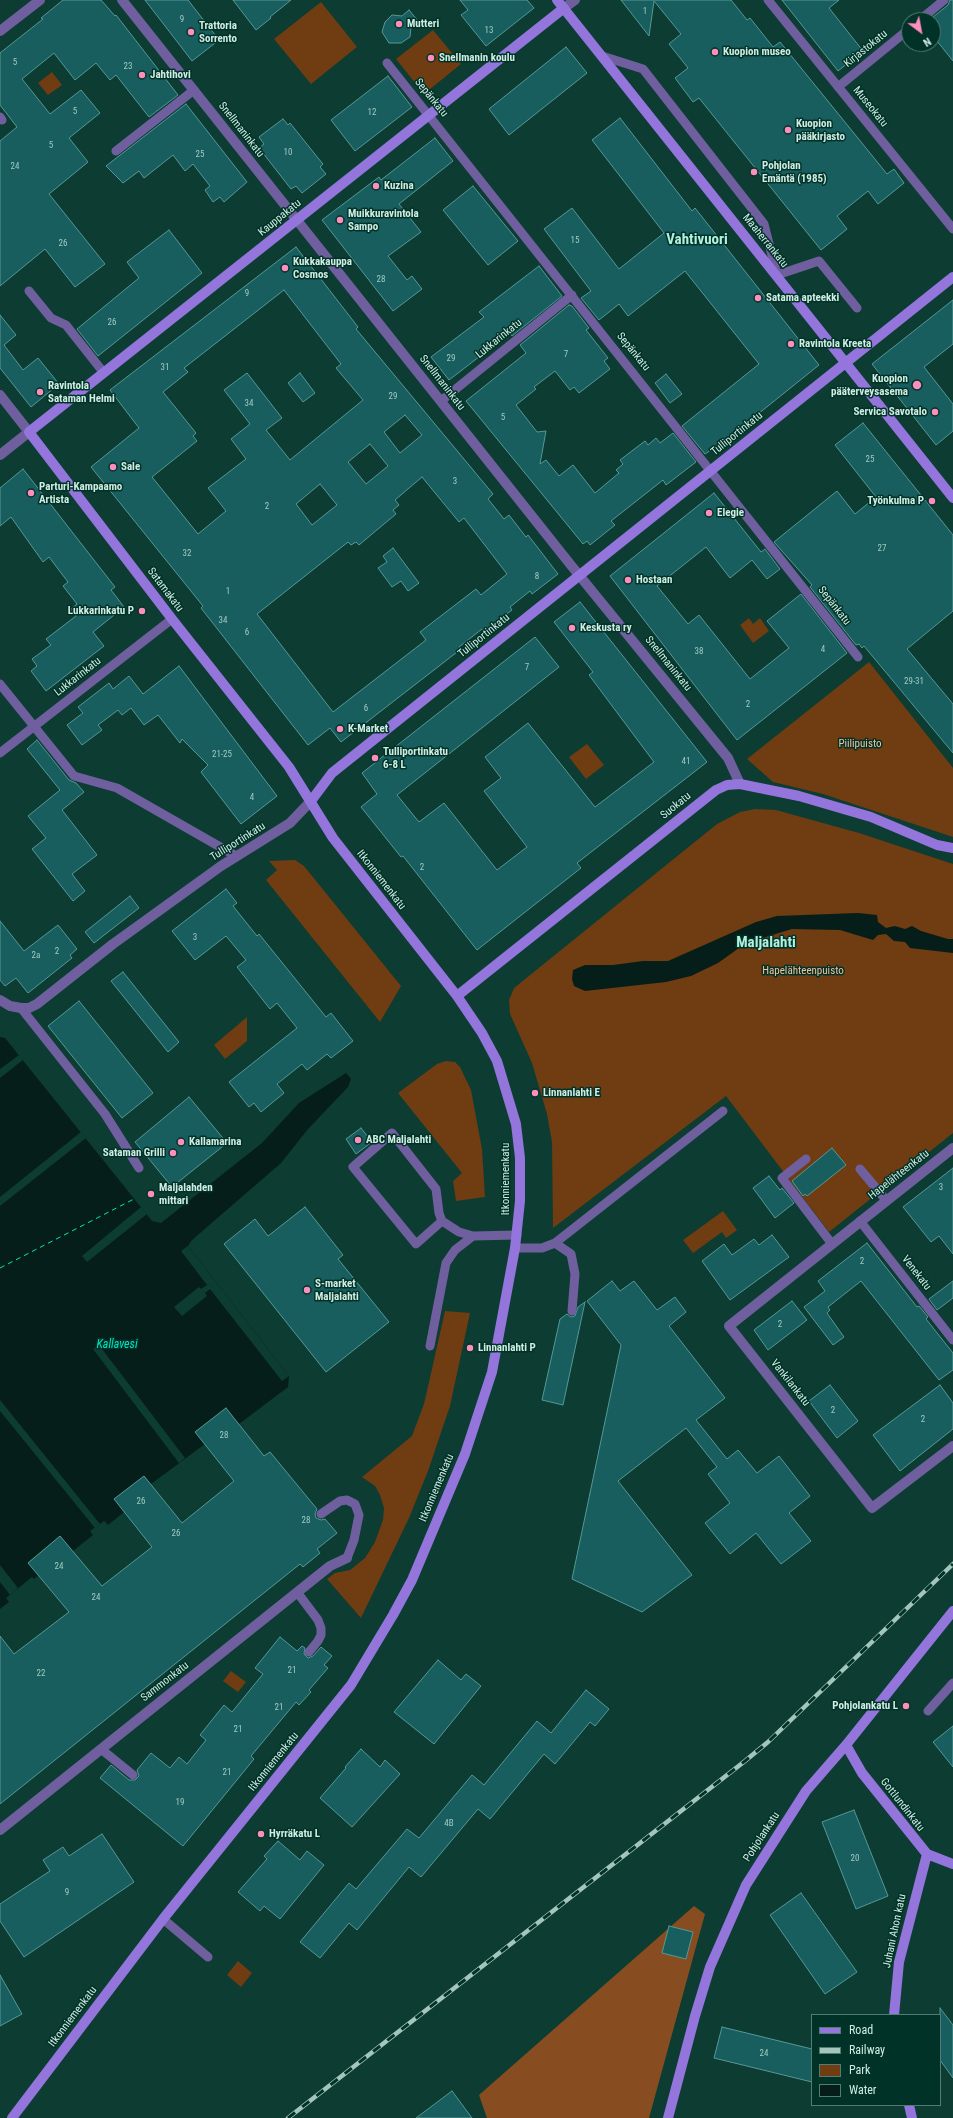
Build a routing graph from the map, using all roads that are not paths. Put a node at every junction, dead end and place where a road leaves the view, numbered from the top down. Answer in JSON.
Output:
{"nodes":[{"id":1,"x":40,"y":0,"type":"edge"},
{"id":2,"x":122,"y":0,"type":"edge"},
{"id":3,"x":557,"y":0,"type":"edge"},
{"id":4,"x":574,"y":0,"type":"edge"},
{"id":5,"x":768,"y":0,"type":"edge"},
{"id":6,"x":944,"y":0,"type":"edge"},
{"id":7,"x":564,"y":8,"type":"junction"},
{"id":8,"x":930,"y":12,"type":"edge"},
{"id":9,"x":0,"y":31,"type":"edge"},
{"id":10,"x":901,"y":36,"type":"edge"},
{"id":11,"x":602,"y":56,"type":"junction"},
{"id":12,"x":387,"y":63,"type":"dead end"},
{"id":13,"x":838,"y":87,"type":"junction"},
{"id":14,"x":194,"y":90,"type":"junction"},
{"id":15,"x":429,"y":115,"type":"junction"},
{"id":16,"x":116,"y":151,"type":"dead end"},
{"id":17,"x":297,"y":220,"type":"junction"},
{"id":18,"x":953,"y":229,"type":"edge"},
{"id":19,"x":777,"y":275,"type":"junction"},
{"id":20,"x":953,"y":277,"type":"edge"},
{"id":21,"x":29,"y":291,"type":"dead end"},
{"id":22,"x":572,"y":295,"type":"junction"},
{"id":23,"x":857,"y":308,"type":"dead end"},
{"id":24,"x":846,"y":362,"type":"junction"},
{"id":25,"x":104,"y":372,"type":"junction"},
{"id":26,"x":0,"y":395,"type":"edge"},
{"id":27,"x":441,"y":401,"type":"junction"},
{"id":28,"x":29,"y":432,"type":"junction"},
{"id":29,"x":0,"y":456,"type":"edge"},
{"id":30,"x":712,"y":470,"type":"junction"},
{"id":31,"x":953,"y":498,"type":"edge"},
{"id":32,"x":580,"y":575,"type":"junction"},
{"id":33,"x":172,"y":619,"type":"junction"},
{"id":34,"x":858,"y":657,"type":"dead end"},
{"id":35,"x":0,"y":684,"type":"edge"},
{"id":36,"x":34,"y":727,"type":"junction"},
{"id":37,"x":0,"y":753,"type":"edge"},
{"id":38,"x":740,"y":784,"type":"junction"},
{"id":39,"x":311,"y":801,"type":"junction"},
{"id":40,"x":953,"y":848,"type":"edge"},
{"id":41,"x":236,"y":856,"type":"junction"},
{"id":42,"x":457,"y":996,"type":"junction"},
{"id":43,"x":0,"y":1000,"type":"edge"},
{"id":44,"x":25,"y":1008,"type":"junction"},
{"id":45,"x":723,"y":1111,"type":"dead end"},
{"id":46,"x":953,"y":1148,"type":"edge"},
{"id":47,"x":806,"y":1159,"type":"dead end"},
{"id":48,"x":139,"y":1168,"type":"dead end"},
{"id":49,"x":860,"y":1169,"type":"dead end"},
{"id":50,"x":886,"y":1200,"type":"junction"},
{"id":51,"x":442,"y":1221,"type":"junction"},
{"id":52,"x":860,"y":1221,"type":"junction"},
{"id":53,"x":517,"y":1235,"type":"junction"},
{"id":54,"x":473,"y":1236,"type":"junction"},
{"id":55,"x":554,"y":1243,"type":"junction"},
{"id":56,"x":832,"y":1244,"type":"junction"},
{"id":57,"x":515,"y":1248,"type":"junction"},
{"id":58,"x":572,"y":1311,"type":"dead end"},
{"id":59,"x":953,"y":1340,"type":"edge"},
{"id":60,"x":430,"y":1346,"type":"dead end"},
{"id":61,"x":953,"y":1446,"type":"edge"},
{"id":62,"x":322,"y":1514,"type":"dead end"},
{"id":63,"x":348,"y":1558,"type":"joint"},
{"id":64,"x":297,"y":1592,"type":"junction"},
{"id":65,"x":953,"y":1612,"type":"edge"},
{"id":66,"x":309,"y":1652,"type":"dead end"},
{"id":67,"x":953,"y":1683,"type":"edge"},
{"id":68,"x":928,"y":1711,"type":"dead end"},
{"id":69,"x":846,"y":1745,"type":"junction"},
{"id":70,"x":101,"y":1749,"type":"junction"},
{"id":71,"x":133,"y":1775,"type":"dead end"},
{"id":72,"x":0,"y":1830,"type":"edge"},
{"id":73,"x":927,"y":1854,"type":"junction"},
{"id":74,"x":953,"y":1864,"type":"edge"},
{"id":75,"x":163,"y":1919,"type":"junction"},
{"id":76,"x":208,"y":1957,"type":"dead end"},
{"id":77,"x":894,"y":2014,"type":"edge"},
{"id":78,"x":909,"y":2106,"type":"edge"},
{"id":79,"x":12,"y":2118,"type":"edge"},
{"id":80,"x":668,"y":2118,"type":"edge"},
{"id":81,"x":912,"y":2118,"type":"edge"}],
"edges":[{"from":1,"to":9,"type":"street"},
{"from":2,"to":14,"type":"street","name":"Snellmaninkatu"},
{"from":3,"to":7,"type":"main road","name":"Maaherrankatu"},
{"from":4,"to":7,"type":"street","name":"Kauppakatu"},
{"from":5,"to":13,"type":"lane","name":"Museokatu"},
{"from":6,"to":8,"type":"lane"},
{"from":7,"to":11,"type":"main road","name":"Maaherrankatu"},
{"from":7,"to":15,"type":"main road","name":"Kauppakatu"},
{"from":10,"to":13,"type":"lane","name":"Kirjastokatu"},
{"from":11,"to":19,"type":"main road","name":"Maaherrankatu"},
{"from":11,"to":19,"type":"lane"},
{"from":12,"to":15,"type":"lane","name":"Sepänkatu"},
{"from":13,"to":18,"type":"lane","name":"Museokatu"},
{"from":14,"to":16,"type":"lane"},
{"from":14,"to":17,"type":"street","name":"Snellmaninkatu"},
{"from":15,"to":17,"type":"main road","name":"Kauppakatu"},
{"from":15,"to":22,"type":"lane","name":"Sepänkatu"},
{"from":17,"to":25,"type":"main road","name":"Kauppakatu"},
{"from":17,"to":27,"type":"street","name":"Snellmaninkatu"},
{"from":19,"to":23,"type":"lane"},
{"from":19,"to":24,"type":"main road","name":"Maaherrankatu"},
{"from":20,"to":24,"type":"main road","name":"Tulliportinkatu"},
{"from":21,"to":25,"type":"lane"},
{"from":22,"to":27,"type":"lane","name":"Lukkarinkatu"},
{"from":22,"to":30,"type":"lane","name":"Sepänkatu"},
{"from":24,"to":30,"type":"main road","name":"Tulliportinkatu"},
{"from":24,"to":31,"type":"main road","name":"Maaherrankatu"},
{"from":25,"to":28,"type":"main road","name":"Kauppakatu"},
{"from":26,"to":28,"type":"street","name":"Satamakatu"},
{"from":27,"to":32,"type":"street","name":"Snellmaninkatu"},
{"from":28,"to":29,"type":"street","name":"Kauppakatu"},
{"from":28,"to":33,"type":"main road","name":"Satamakatu"},
{"from":30,"to":32,"type":"main road","name":"Tulliportinkatu"},
{"from":30,"to":34,"type":"lane","name":"Sepänkatu"},
{"from":32,"to":38,"type":"street","name":"Snellmaninkatu"},
{"from":32,"to":39,"type":"main road","name":"Tulliportinkatu"},
{"from":33,"to":36,"type":"lane","name":"Lukkarinkatu"},
{"from":33,"to":39,"type":"main road","name":"Satamakatu"},
{"from":35,"to":36,"type":"lane"},
{"from":36,"to":37,"type":"lane","name":"Lukkarinkatu"},
{"from":36,"to":41,"type":"lane"},
{"from":38,"to":40,"type":"main road","name":"Suokatu"},
{"from":38,"to":42,"type":"main road","name":"Suokatu"},
{"from":39,"to":41,"type":"street","name":"Tulliportinkatu"},
{"from":39,"to":42,"type":"main road","name":"Itkonniemenkatu"},
{"from":41,"to":44,"type":"street","name":"Tulliportinkatu"},
{"from":42,"to":53,"type":"main road","name":"Itkonniemenkatu"},
{"from":43,"to":44,"type":"street"},
{"from":44,"to":48,"type":"lane"},
{"from":45,"to":55,"type":"lane"},
{"from":46,"to":50,"type":"street","name":"Hapelähteenkatu"},
{"from":47,"to":56,"type":"lane"},
{"from":49,"to":50,"type":"lane"},
{"from":50,"to":52,"type":"street","name":"Hapelähteenkatu"},
{"from":51,"to":51,"type":"lane"},
{"from":51,"to":54,"type":"lane"},
{"from":52,"to":56,"type":"street","name":"Vankilankatu"},
{"from":52,"to":59,"type":"lane","name":"Venekatu"},
{"from":53,"to":54,"type":"lane"},
{"from":53,"to":57,"type":"main road","name":"Itkonniemenkatu"},
{"from":54,"to":60,"type":"lane"},
{"from":55,"to":57,"type":"lane"},
{"from":55,"to":58,"type":"lane"},
{"from":56,"to":61,"type":"street","name":"Vankilankatu"},
{"from":57,"to":75,"type":"main road","name":"Itkonniemenkatu"},
{"from":62,"to":63,"type":"lane"},
{"from":63,"to":64,"type":"street","name":"Sammonkatu"},
{"from":64,"to":66,"type":"lane"},
{"from":64,"to":70,"type":"street","name":"Sammonkatu"},
{"from":65,"to":69,"type":"main road","name":"Pohjolankatu"},
{"from":67,"to":68,"type":"lane"},
{"from":69,"to":73,"type":"main road","name":"Gottlundinkatu"},
{"from":69,"to":80,"type":"main road","name":"Pohjolankatu"},
{"from":70,"to":71,"type":"lane"},
{"from":70,"to":72,"type":"street","name":"Sammonkatu"},
{"from":73,"to":74,"type":"main road"},
{"from":73,"to":77,"type":"main road","name":"Juhani Ahon katu"},
{"from":75,"to":76,"type":"lane"},
{"from":75,"to":79,"type":"main road","name":"Itkonniemenkatu"},
{"from":78,"to":81,"type":"main road"}]}
